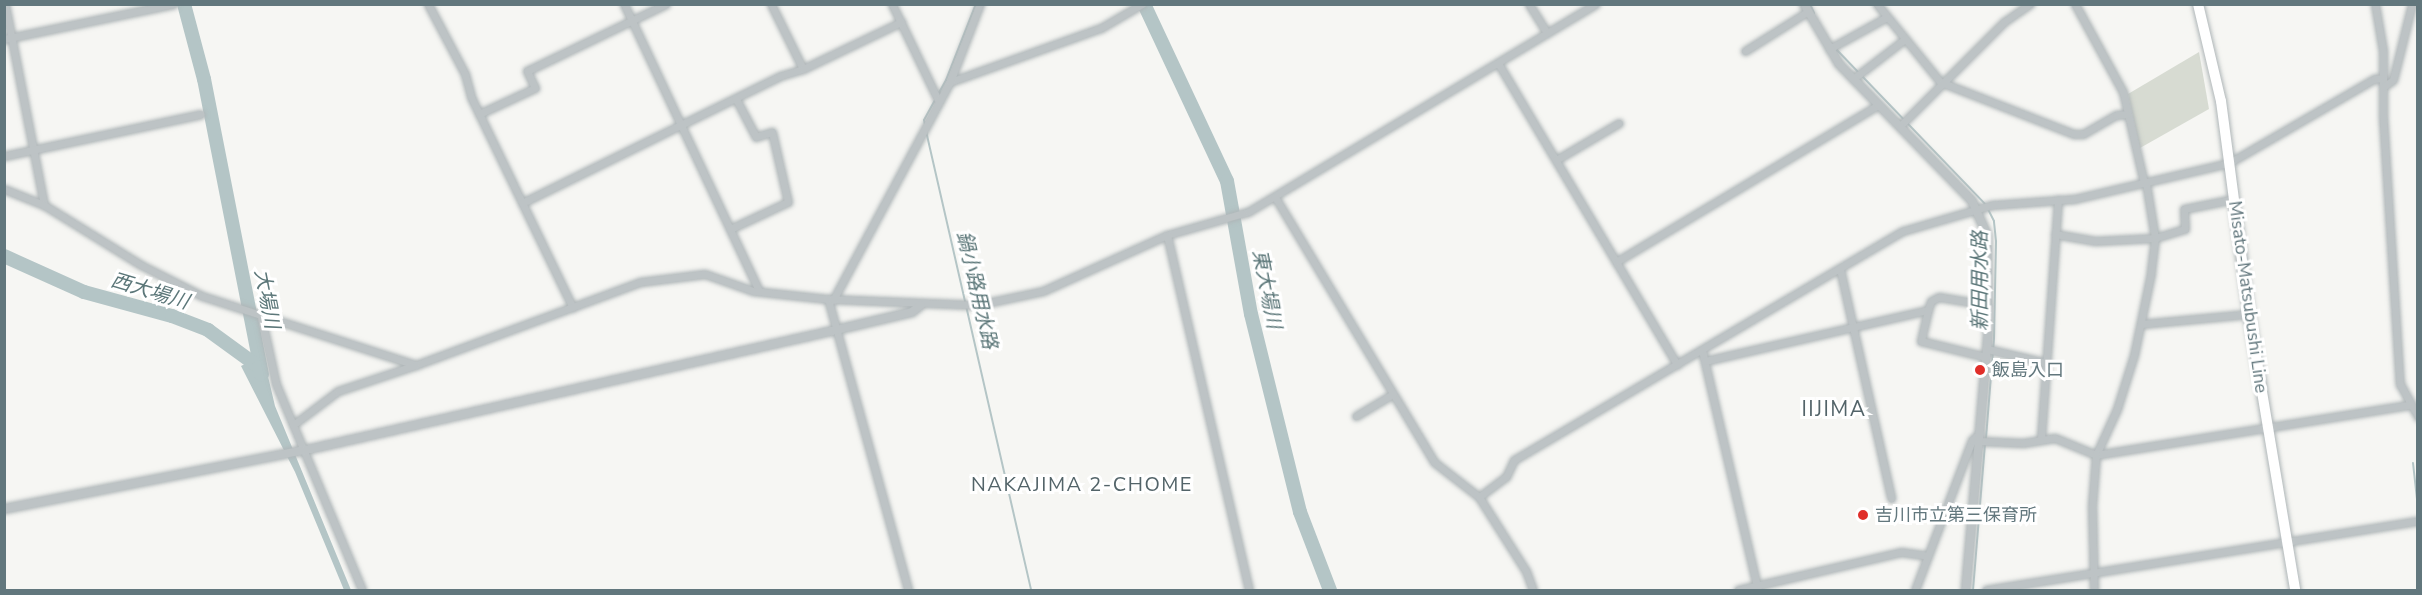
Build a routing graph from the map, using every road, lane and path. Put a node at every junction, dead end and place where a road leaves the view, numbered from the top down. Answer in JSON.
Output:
{"nodes":[{"id":1,"x":5,"y":4,"type":"edge"},
{"id":2,"x":173,"y":4,"type":"edge"},
{"id":3,"x":428,"y":4,"type":"edge"},
{"id":4,"x":624,"y":4,"type":"edge"},
{"id":5,"x":666,"y":4,"type":"edge"},
{"id":6,"x":771,"y":4,"type":"edge"},
{"id":7,"x":892,"y":4,"type":"edge"},
{"id":8,"x":980,"y":4,"type":"edge"},
{"id":9,"x":1530,"y":4,"type":"edge"},
{"id":10,"x":1575,"y":4,"type":"edge"},
{"id":11,"x":1595,"y":4,"type":"edge"},
{"id":12,"x":1877,"y":4,"type":"edge"},
{"id":13,"x":2030,"y":4,"type":"edge"},
{"id":14,"x":2075,"y":4,"type":"edge"},
{"id":15,"x":2198,"y":4,"type":"edge"},
{"id":16,"x":2375,"y":4,"type":"edge"},
{"id":17,"x":2412,"y":4,"type":"edge"},
{"id":18,"x":1141,"y":5,"type":"edge"},
{"id":19,"x":1806,"y":8,"type":"edge"},
{"id":20,"x":1580,"y":13,"type":"junction"},
{"id":21,"x":1887,"y":17,"type":"junction"},
{"id":22,"x":632,"y":20,"type":"junction"},
{"id":23,"x":901,"y":22,"type":"junction"},
{"id":24,"x":1547,"y":33,"type":"junction"},
{"id":25,"x":8,"y":39,"type":"edge"},
{"id":26,"x":1905,"y":39,"type":"junction"},
{"id":27,"x":1833,"y":47,"type":"junction"},
{"id":28,"x":1745,"y":51,"type":"dead end"},
{"id":29,"x":1498,"y":63,"type":"junction"},
{"id":30,"x":803,"y":69,"type":"junction"},
{"id":31,"x":1857,"y":76,"type":"junction"},
{"id":32,"x":2383,"y":78,"type":"junction"},
{"id":33,"x":950,"y":82,"type":"junction"},
{"id":34,"x":1942,"y":84,"type":"junction"},
{"id":35,"x":2383,"y":87,"type":"junction"},
{"id":36,"x":736,"y":99,"type":"junction"},
{"id":37,"x":1878,"y":100,"type":"junction"},
{"id":38,"x":939,"y":102,"type":"junction"},
{"id":39,"x":201,"y":114,"type":"dead end"},
{"id":40,"x":479,"y":114,"type":"junction"},
{"id":41,"x":2127,"y":114,"type":"junction"},
{"id":42,"x":1619,"y":123,"type":"dead end"},
{"id":43,"x":1903,"y":123,"type":"junction"},
{"id":44,"x":681,"y":127,"type":"junction"},
{"id":45,"x":33,"y":150,"type":"junction"},
{"id":46,"x":4,"y":156,"type":"edge"},
{"id":47,"x":1556,"y":160,"type":"junction"},
{"id":48,"x":2229,"y":163,"type":"junction"},
{"id":49,"x":2145,"y":183,"type":"junction"},
{"id":50,"x":4,"y":189,"type":"edge"},
{"id":51,"x":1275,"y":197,"type":"junction"},
{"id":52,"x":2234,"y":199,"type":"junction"},
{"id":53,"x":2058,"y":200,"type":"junction"},
{"id":54,"x":522,"y":203,"type":"junction"},
{"id":55,"x":44,"y":205,"type":"junction"},
{"id":56,"x":1979,"y":208,"type":"junction"},
{"id":57,"x":730,"y":229,"type":"junction"},
{"id":58,"x":2055,"y":234,"type":"junction"},
{"id":59,"x":1167,"y":235,"type":"junction"},
{"id":60,"x":2155,"y":238,"type":"junction"},
{"id":61,"x":1616,"y":262,"type":"junction"},
{"id":62,"x":1840,"y":269,"type":"junction"},
{"id":63,"x":759,"y":291,"type":"junction"},
{"id":64,"x":830,"y":300,"type":"junction"},
{"id":65,"x":921,"y":305,"type":"junction"},
{"id":66,"x":1988,"y":305,"type":"junction"},
{"id":67,"x":573,"y":308,"type":"junction"},
{"id":68,"x":1928,"y":310,"type":"junction"},
{"id":69,"x":2249,"y":314,"type":"junction"},
{"id":70,"x":261,"y":316,"type":"junction"},
{"id":71,"x":2140,"y":324,"type":"junction"},
{"id":72,"x":1855,"y":327,"type":"junction"},
{"id":73,"x":836,"y":330,"type":"junction"},
{"id":74,"x":1702,"y":350,"type":"junction"},
{"id":75,"x":1990,"y":351,"type":"junction"},
{"id":76,"x":1706,"y":362,"type":"junction"},
{"id":77,"x":2047,"y":363,"type":"junction"},
{"id":78,"x":416,"y":365,"type":"junction"},
{"id":79,"x":1677,"y":365,"type":"junction"},
{"id":80,"x":1394,"y":394,"type":"junction"},
{"id":81,"x":2408,"y":405,"type":"junction"},
{"id":82,"x":1356,"y":416,"type":"dead end"},
{"id":83,"x":2418,"y":417,"type":"edge"},
{"id":84,"x":293,"y":425,"type":"junction"},
{"id":85,"x":2268,"y":428,"type":"junction"},
{"id":86,"x":2041,"y":438,"type":"junction"},
{"id":87,"x":1983,"y":439,"type":"junction"},
{"id":88,"x":304,"y":450,"type":"junction"},
{"id":89,"x":2096,"y":455,"type":"junction"},
{"id":90,"x":1479,"y":496,"type":"junction"},
{"id":91,"x":1891,"y":498,"type":"dead end"},
{"id":92,"x":4,"y":509,"type":"edge"},
{"id":93,"x":2418,"y":521,"type":"edge"},
{"id":94,"x":2287,"y":542,"type":"junction"},
{"id":95,"x":1928,"y":556,"type":"junction"},
{"id":96,"x":2091,"y":573,"type":"junction"},
{"id":97,"x":2045,"y":582,"type":"junction"},
{"id":98,"x":1758,"y":588,"type":"edge"},
{"id":99,"x":362,"y":591,"type":"edge"},
{"id":100,"x":908,"y":591,"type":"edge"},
{"id":101,"x":1249,"y":591,"type":"edge"},
{"id":102,"x":1533,"y":591,"type":"edge"},
{"id":103,"x":1738,"y":591,"type":"edge"},
{"id":104,"x":1915,"y":591,"type":"edge"},
{"id":105,"x":1966,"y":591,"type":"edge"},
{"id":106,"x":1986,"y":591,"type":"edge"},
{"id":107,"x":2044,"y":591,"type":"edge"},
{"id":108,"x":2094,"y":591,"type":"edge"},
{"id":109,"x":2295,"y":591,"type":"edge"}],
"edges":[{"from":1,"to":25,"type":"street"},
{"from":2,"to":25,"type":"street"},
{"from":3,"to":40,"type":"street"},
{"from":4,"to":22,"type":"street"},
{"from":5,"to":22,"type":"street"},
{"from":6,"to":30,"type":"street"},
{"from":7,"to":23,"type":"street"},
{"from":8,"to":33,"type":"street"},
{"from":9,"to":24,"type":"street"},
{"from":10,"to":20,"type":"street"},
{"from":11,"to":20,"type":"street"},
{"from":12,"to":21,"type":"street"},
{"from":13,"to":34,"type":"street"},
{"from":14,"to":41,"type":"street"},
{"from":15,"to":48,"type":"main road","name":"Misato-Matsubushi Line"},
{"from":16,"to":32,"type":"street"},
{"from":17,"to":35,"type":"street"},
{"from":18,"to":33,"type":"street"},
{"from":19,"to":27,"type":"street"},
{"from":19,"to":28,"type":"street"},
{"from":20,"to":24,"type":"street"},
{"from":21,"to":26,"type":"street"},
{"from":21,"to":27,"type":"street"},
{"from":22,"to":40,"type":"street"},
{"from":22,"to":44,"type":"street"},
{"from":23,"to":30,"type":"street"},
{"from":23,"to":38,"type":"street"},
{"from":24,"to":29,"type":"street"},
{"from":25,"to":45,"type":"street"},
{"from":26,"to":31,"type":"street"},
{"from":26,"to":34,"type":"street"},
{"from":27,"to":31,"type":"street"},
{"from":29,"to":47,"type":"street"},
{"from":29,"to":51,"type":"street"},
{"from":30,"to":36,"type":"street"},
{"from":31,"to":37,"type":"street"},
{"from":32,"to":35,"type":"street"},
{"from":32,"to":48,"type":"street"},
{"from":33,"to":38,"type":"street"},
{"from":34,"to":41,"type":"street"},
{"from":34,"to":43,"type":"street"},
{"from":35,"to":81,"type":"street"},
{"from":36,"to":44,"type":"street"},
{"from":36,"to":57,"type":"street"},
{"from":37,"to":43,"type":"street"},
{"from":37,"to":61,"type":"street"},
{"from":38,"to":64,"type":"street"},
{"from":39,"to":45,"type":"street"},
{"from":40,"to":54,"type":"street"},
{"from":41,"to":49,"type":"street"},
{"from":42,"to":47,"type":"street"},
{"from":43,"to":56,"type":"street"},
{"from":44,"to":54,"type":"street"},
{"from":44,"to":57,"type":"street"},
{"from":45,"to":46,"type":"street"},
{"from":45,"to":55,"type":"street"},
{"from":47,"to":61,"type":"street"},
{"from":48,"to":49,"type":"street"},
{"from":48,"to":52,"type":"main road","name":"Misato-Matsubushi Line"},
{"from":49,"to":53,"type":"street"},
{"from":49,"to":60,"type":"street"},
{"from":50,"to":55,"type":"street"},
{"from":51,"to":59,"type":"street"},
{"from":51,"to":80,"type":"street"},
{"from":52,"to":60,"type":"street"},
{"from":52,"to":69,"type":"main road","name":"Misato-Matsubushi Line"},
{"from":53,"to":56,"type":"street"},
{"from":53,"to":58,"type":"street"},
{"from":54,"to":67,"type":"street"},
{"from":55,"to":70,"type":"street"},
{"from":56,"to":62,"type":"street"},
{"from":56,"to":66,"type":"street"},
{"from":57,"to":63,"type":"street"},
{"from":58,"to":60,"type":"street"},
{"from":58,"to":77,"type":"street"},
{"from":59,"to":65,"type":"street"},
{"from":59,"to":101,"type":"street"},
{"from":60,"to":71,"type":"street"},
{"from":61,"to":79,"type":"street"},
{"from":62,"to":72,"type":"street"},
{"from":62,"to":74,"type":"street"},
{"from":63,"to":64,"type":"street"},
{"from":63,"to":67,"type":"street"},
{"from":64,"to":65,"type":"street"},
{"from":64,"to":73,"type":"street"},
{"from":65,"to":73,"type":"street"},
{"from":66,"to":68,"type":"street"},
{"from":66,"to":75,"type":"street"},
{"from":67,"to":78,"type":"street"},
{"from":68,"to":72,"type":"street"},
{"from":68,"to":75,"type":"street"},
{"from":69,"to":71,"type":"street"},
{"from":69,"to":85,"type":"main road","name":"Misato-Matsubushi Line"},
{"from":70,"to":78,"type":"street"},
{"from":70,"to":84,"type":"street"},
{"from":71,"to":89,"type":"street"},
{"from":72,"to":76,"type":"street"},
{"from":72,"to":91,"type":"street"},
{"from":73,"to":88,"type":"street"},
{"from":73,"to":100,"type":"street"},
{"from":74,"to":76,"type":"street"},
{"from":74,"to":79,"type":"street"},
{"from":75,"to":77,"type":"street"},
{"from":75,"to":87,"type":"street"},
{"from":76,"to":98,"type":"street"},
{"from":77,"to":86,"type":"street"},
{"from":78,"to":84,"type":"street"},
{"from":79,"to":90,"type":"street"},
{"from":80,"to":82,"type":"street"},
{"from":80,"to":90,"type":"street"},
{"from":81,"to":83,"type":"street"},
{"from":81,"to":85,"type":"street"},
{"from":84,"to":88,"type":"street"},
{"from":85,"to":89,"type":"street"},
{"from":85,"to":94,"type":"main road","name":"Misato-Matsubushi Line"},
{"from":86,"to":87,"type":"street"},
{"from":86,"to":89,"type":"street"},
{"from":87,"to":95,"type":"street"},
{"from":87,"to":105,"type":"street"},
{"from":88,"to":92,"type":"street"},
{"from":88,"to":99,"type":"street"},
{"from":89,"to":96,"type":"street"},
{"from":90,"to":102,"type":"street"},
{"from":93,"to":94,"type":"street"},
{"from":94,"to":96,"type":"street"},
{"from":94,"to":109,"type":"main road","name":"Misato-Matsubushi Line"},
{"from":95,"to":98,"type":"street"},
{"from":95,"to":104,"type":"street"},
{"from":96,"to":97,"type":"street"},
{"from":96,"to":108,"type":"street"},
{"from":97,"to":106,"type":"street"},
{"from":97,"to":107,"type":"street"},
{"from":98,"to":103,"type":"street"}]}
